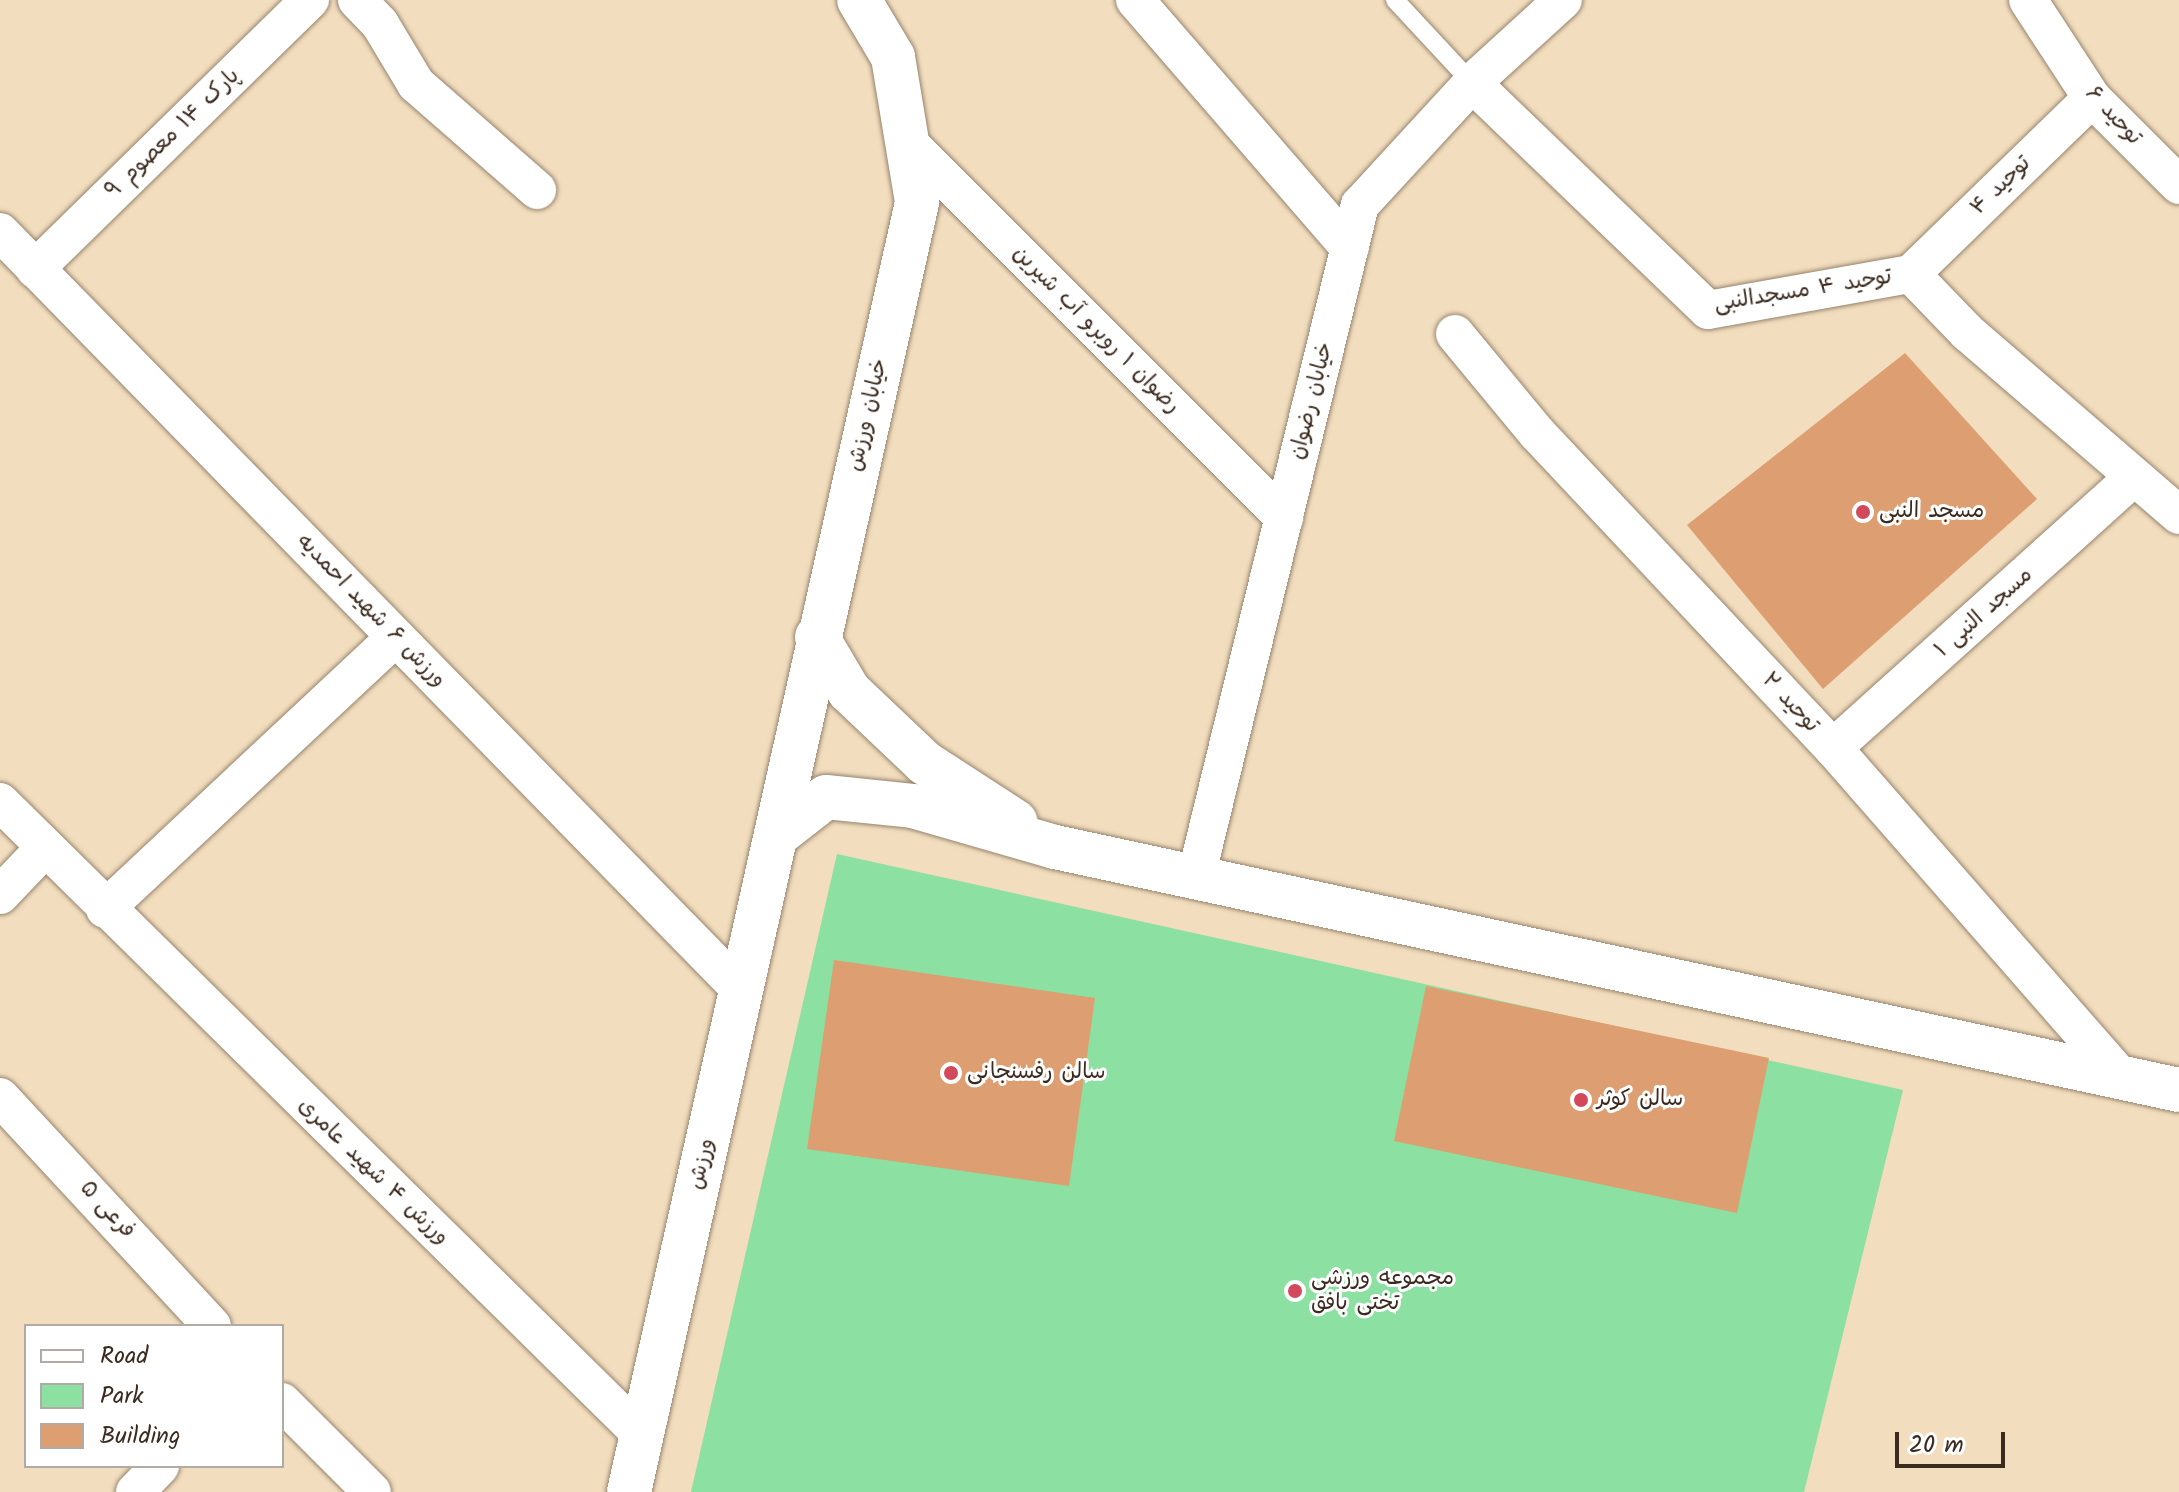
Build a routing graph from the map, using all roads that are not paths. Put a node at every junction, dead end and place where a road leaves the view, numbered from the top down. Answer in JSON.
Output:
{"nodes":[{"id":1,"x":310,"y":0,"type":"edge"},
{"id":2,"x":357,"y":0,"type":"edge"},
{"id":3,"x":859,"y":0,"type":"edge"},
{"id":4,"x":1135,"y":0,"type":"edge"},
{"id":5,"x":1395,"y":0,"type":"edge"},
{"id":6,"x":1563,"y":0,"type":"edge"},
{"id":7,"x":2028,"y":0,"type":"edge"},
{"id":8,"x":1472,"y":83,"type":"junction"},
{"id":9,"x":2092,"y":98,"type":"junction"},
{"id":10,"x":908,"y":142,"type":"junction"},
{"id":11,"x":2171,"y":163,"type":"edge"},
{"id":12,"x":537,"y":190,"type":"dead end"},
{"id":13,"x":0,"y":232,"type":"edge"},
{"id":14,"x":1350,"y":248,"type":"junction"},
{"id":15,"x":35,"y":269,"type":"junction"},
{"id":16,"x":1911,"y":274,"type":"junction"},
{"id":17,"x":1455,"y":334,"type":"dead end"},
{"id":18,"x":2134,"y":477,"type":"junction"},
{"id":19,"x":2179,"y":515,"type":"edge"},
{"id":20,"x":1284,"y":518,"type":"junction"},
{"id":21,"x":396,"y":637,"type":"junction"},
{"id":22,"x":817,"y":637,"type":"junction"},
{"id":23,"x":1833,"y":748,"type":"junction"},
{"id":24,"x":0,"y":802,"type":"edge"},
{"id":25,"x":776,"y":836,"type":"junction"},
{"id":26,"x":1055,"y":847,"type":"junction"},
{"id":27,"x":44,"y":849,"type":"junction"},
{"id":28,"x":1196,"y":877,"type":"junction"},
{"id":29,"x":0,"y":895,"type":"edge"},
{"id":30,"x":105,"y":909,"type":"junction"},
{"id":31,"x":741,"y":990,"type":"junction"},
{"id":32,"x":2121,"y":1077,"type":"junction"},
{"id":33,"x":2179,"y":1090,"type":"edge"},
{"id":34,"x":0,"y":1097,"type":"edge"},
{"id":35,"x":210,"y":1324,"type":"edge"},
{"id":36,"x":284,"y":1404,"type":"edge"},
{"id":37,"x":642,"y":1435,"type":"junction"},
{"id":38,"x":158,"y":1468,"type":"edge"},
{"id":39,"x":135,"y":1492,"type":"edge"},
{"id":40,"x":372,"y":1492,"type":"edge"},
{"id":41,"x":629,"y":1492,"type":"edge"}],
"edges":[{"from":1,"to":15,"type":"street","name":"پارک ۱۴ معصوم ۹"},
{"from":2,"to":12,"type":"street"},
{"from":3,"to":10,"type":"street","name":"خیابان ورزش"},
{"from":4,"to":14,"type":"street"},
{"from":5,"to":8,"type":"lane"},
{"from":6,"to":8,"type":"street","name":"خیابان رضوان"},
{"from":7,"to":9,"type":"street","name":"توحید ۶"},
{"from":8,"to":14,"type":"street","name":"خیابان رضوان"},
{"from":8,"to":16,"type":"street","name":"توحید ۴ مسجدالنبی"},
{"from":9,"to":11,"type":"street","name":"توحید ۶"},
{"from":9,"to":16,"type":"street","name":"توحید ۴"},
{"from":10,"to":20,"type":"street","name":"رضوان ۱ روبرو آب شیرین"},
{"from":10,"to":22,"type":"street","name":"خیابان ورزش"},
{"from":13,"to":15,"type":"street","name":"ورزش ۶ شهید احمدیه"},
{"from":14,"to":20,"type":"street","name":"خیابان رضوان"},
{"from":15,"to":21,"type":"street","name":"ورزش ۶ شهید احمدیه"},
{"from":16,"to":18,"type":"street","name":"توحید ۴ مسجدالنبی"},
{"from":17,"to":23,"type":"street","name":"توحید ۲"},
{"from":18,"to":19,"type":"street","name":"توحید ۴ مسجدالنبی"},
{"from":18,"to":23,"type":"street","name":"مسجد النبی ۱"},
{"from":20,"to":28,"type":"street","name":"خیابان رضوان"},
{"from":21,"to":30,"type":"street"},
{"from":21,"to":31,"type":"street","name":"ورزش ۶ شهید احمدیه"},
{"from":22,"to":25,"type":"street","name":"خیابان ورزش"},
{"from":22,"to":26,"type":"street"},
{"from":23,"to":32,"type":"street","name":"توحید ۲"},
{"from":24,"to":27,"type":"street","name":"ورزش ۴ شهید عامری"},
{"from":25,"to":26,"type":"street"},
{"from":25,"to":31,"type":"street","name":"ورزش"},
{"from":26,"to":28,"type":"street"},
{"from":27,"to":29,"type":"street"},
{"from":27,"to":30,"type":"street","name":"ورزش ۴ شهید عامری"},
{"from":28,"to":32,"type":"street"},
{"from":30,"to":37,"type":"street","name":"ورزش ۴ شهید عامری"},
{"from":31,"to":37,"type":"street","name":"ورزش"},
{"from":32,"to":33,"type":"street"},
{"from":34,"to":35,"type":"street","name":"فرعی ۵"},
{"from":36,"to":40,"type":"street"},
{"from":37,"to":41,"type":"street","name":"ورزش"},
{"from":38,"to":39,"type":"street"}]}
